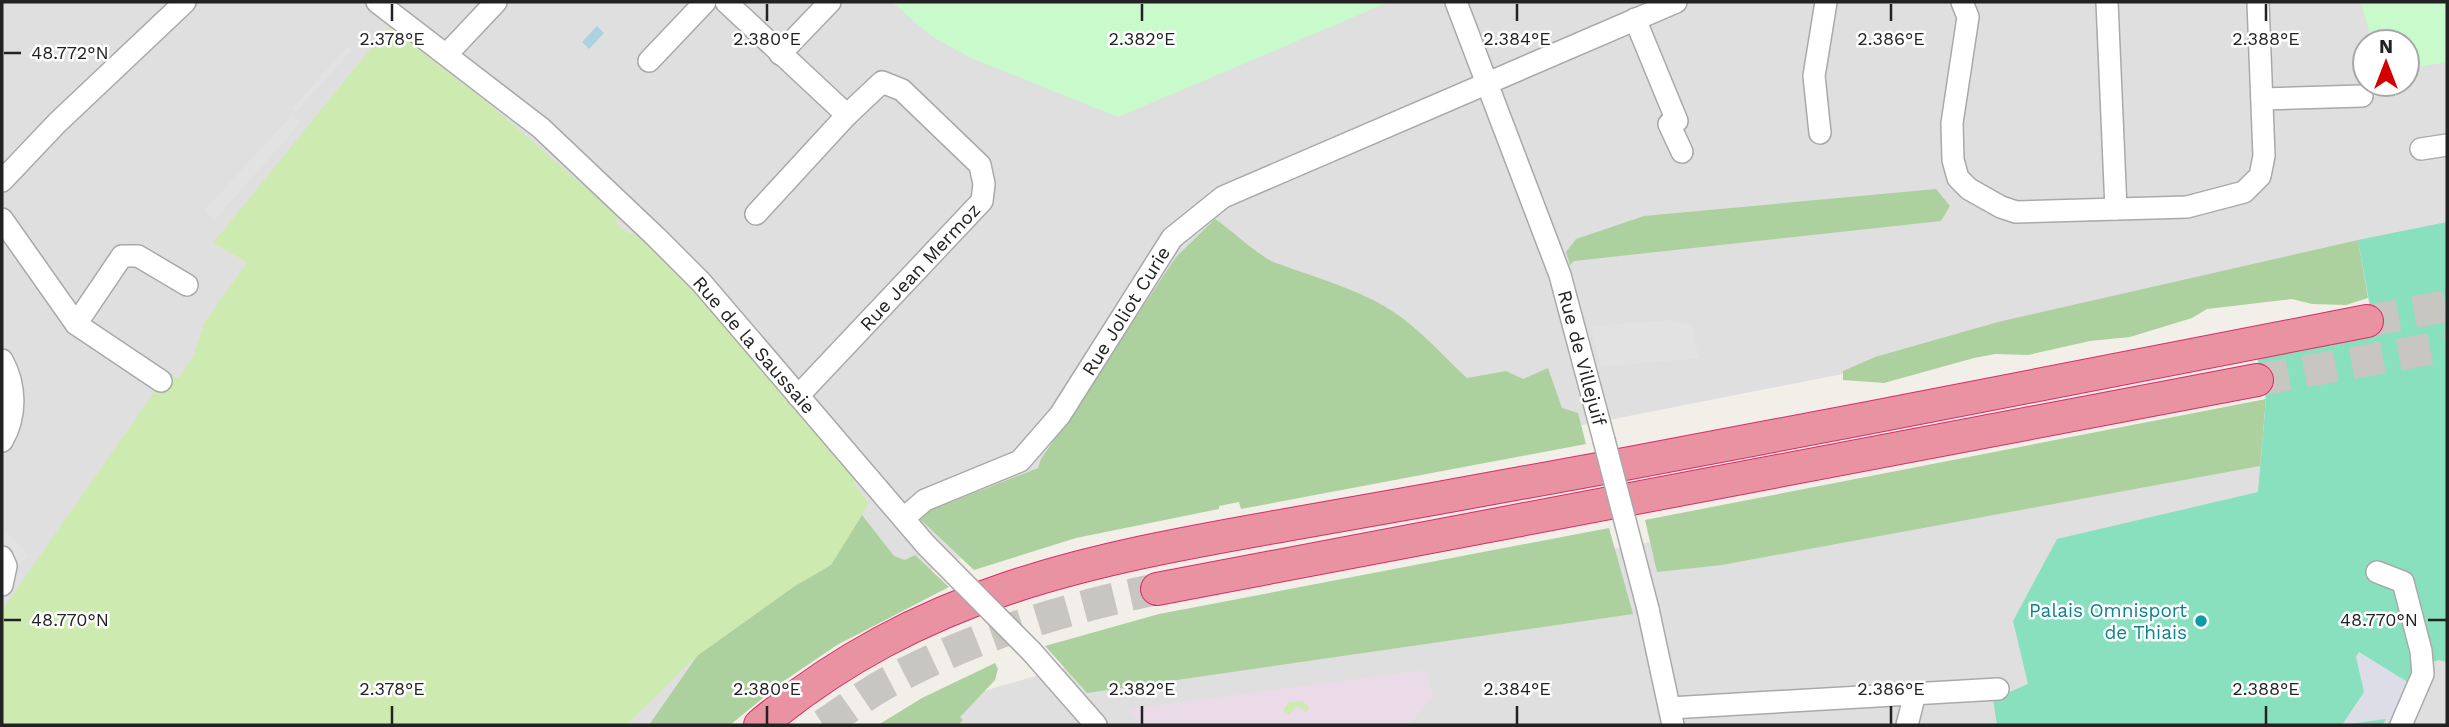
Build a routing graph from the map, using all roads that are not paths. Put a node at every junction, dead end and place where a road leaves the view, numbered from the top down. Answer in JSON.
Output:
{"nodes":[{"id":1,"x":185,"y":2,"type":"edge"},
{"id":2,"x":377,"y":2,"type":"edge"},
{"id":3,"x":496,"y":2,"type":"edge"},
{"id":4,"x":705,"y":2,"type":"edge"},
{"id":5,"x":726,"y":2,"type":"edge"},
{"id":6,"x":830,"y":2,"type":"edge"},
{"id":7,"x":1456,"y":2,"type":"edge"},
{"id":8,"x":1676,"y":2,"type":"edge"},
{"id":9,"x":1826,"y":2,"type":"edge"},
{"id":10,"x":1962,"y":2,"type":"edge"},
{"id":11,"x":2107,"y":2,"type":"edge"},
{"id":12,"x":2258,"y":2,"type":"edge"},
{"id":13,"x":1635,"y":19,"type":"junction"},
{"id":14,"x":447,"y":54,"type":"junction"},
{"id":15,"x":780,"y":54,"type":"junction"},
{"id":16,"x":649,"y":61,"type":"dead end"},
{"id":17,"x":1487,"y":81,"type":"junction"},
{"id":18,"x":2351,"y":96,"type":"edge"},
{"id":19,"x":2262,"y":99,"type":"junction"},
{"id":20,"x":847,"y":116,"type":"junction"},
{"id":21,"x":1820,"y":133,"type":"dead end"},
{"id":22,"x":2447,"y":145,"type":"edge"},
{"id":23,"x":2420,"y":149,"type":"dead end"},
{"id":24,"x":1682,"y":152,"type":"dead end"},
{"id":25,"x":2,"y":181,"type":"edge"},
{"id":26,"x":2116,"y":209,"type":"junction"},
{"id":27,"x":755,"y":214,"type":"dead end"},
{"id":28,"x":2,"y":219,"type":"edge"},
{"id":29,"x":187,"y":285,"type":"dead end"},
{"id":30,"x":2367,"y":321,"type":"tunnel mouth"},
{"id":31,"x":76,"y":324,"type":"junction"},
{"id":32,"x":2,"y":360,"type":"edge"},
{"id":33,"x":2257,"y":380,"type":"tunnel mouth"},
{"id":34,"x":161,"y":381,"type":"dead end"},
{"id":35,"x":799,"y":396,"type":"junction"},
{"id":36,"x":2,"y":440,"type":"edge"},
{"id":37,"x":904,"y":518,"type":"junction"},
{"id":38,"x":2,"y":557,"type":"edge"},
{"id":39,"x":2377,"y":572,"type":"dead end"},
{"id":40,"x":2,"y":585,"type":"edge"},
{"id":41,"x":1157,"y":589,"type":"tunnel mouth"},
{"id":42,"x":1998,"y":689,"type":"dead end"},
{"id":43,"x":1915,"y":694,"type":"junction"},
{"id":44,"x":1671,"y":716,"type":"edge"},
{"id":45,"x":760,"y":725,"type":"edge"},
{"id":46,"x":1096,"y":725,"type":"edge"},
{"id":47,"x":1907,"y":725,"type":"edge"},
{"id":48,"x":2401,"y":725,"type":"edge"}],
"edges":[{"from":1,"to":25,"type":"street"},
{"from":2,"to":14,"type":"street","name":"Rue de la Saussaie"},
{"from":3,"to":14,"type":"street"},
{"from":4,"to":16,"type":"street"},
{"from":5,"to":15,"type":"street"},
{"from":6,"to":15,"type":"street"},
{"from":7,"to":17,"type":"street","name":"Rue de Villejuif"},
{"from":8,"to":13,"type":"street","name":"Rue Joliot Curie"},
{"from":9,"to":21,"type":"street"},
{"from":10,"to":26,"type":"street"},
{"from":11,"to":26,"type":"street"},
{"from":12,"to":19,"type":"street"},
{"from":13,"to":17,"type":"street","name":"Rue Joliot Curie"},
{"from":13,"to":24,"type":"street"},
{"from":14,"to":35,"type":"street","name":"Rue de la Saussaie"},
{"from":15,"to":20,"type":"street"},
{"from":17,"to":37,"type":"street","name":"Rue Joliot Curie"},
{"from":17,"to":44,"type":"street","name":"Rue de Villejuif","bridge":true},
{"from":18,"to":19,"type":"street"},
{"from":19,"to":26,"type":"street"},
{"from":20,"to":27,"type":"street"},
{"from":20,"to":35,"type":"street","name":"Rue Jean Mermoz"},
{"from":22,"to":23,"type":"street"},
{"from":28,"to":31,"type":"street"},
{"from":29,"to":31,"type":"street"},
{"from":30,"to":45,"type":"highway"},
{"from":31,"to":34,"type":"street"},
{"from":32,"to":36,"type":"street"},
{"from":33,"to":41,"type":"highway"},
{"from":35,"to":37,"type":"street","name":"Rue de la Saussaie"},
{"from":37,"to":46,"type":"street","name":"Rue de la Saussaie","bridge":true},
{"from":38,"to":40,"type":"street"},
{"from":39,"to":48,"type":"street"},
{"from":42,"to":43,"type":"street"},
{"from":43,"to":44,"type":"street"},
{"from":43,"to":47,"type":"street"}]}
